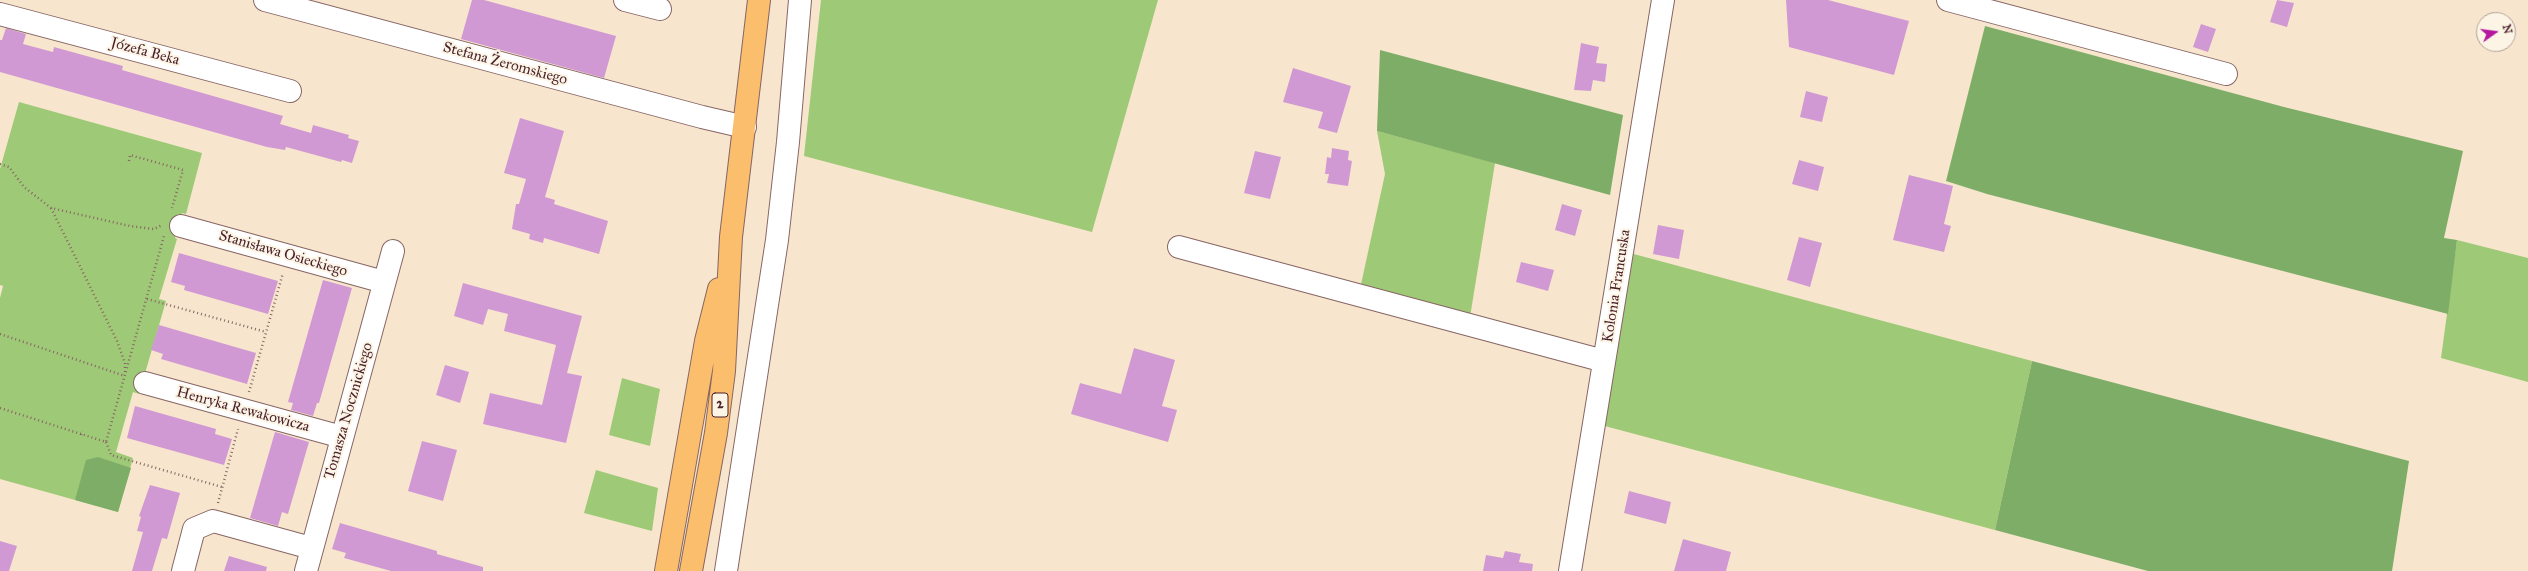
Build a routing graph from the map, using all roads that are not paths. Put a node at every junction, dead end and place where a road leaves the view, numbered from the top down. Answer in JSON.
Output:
{"nodes":[{"id":1,"x":265,"y":0,"type":"edge"},
{"id":2,"x":625,"y":0,"type":"edge"},
{"id":3,"x":759,"y":0,"type":"edge"},
{"id":4,"x":800,"y":0,"type":"edge"},
{"id":5,"x":1663,"y":0,"type":"edge"},
{"id":6,"x":1948,"y":0,"type":"edge"},
{"id":7,"x":660,"y":9,"type":"dead end"},
{"id":8,"x":0,"y":14,"type":"edge"},
{"id":9,"x":2226,"y":74,"type":"dead end"},
{"id":10,"x":290,"y":91,"type":"dead end"},
{"id":11,"x":745,"y":126,"type":"junction"},
{"id":12,"x":172,"y":223,"type":"road end"},
{"id":13,"x":731,"y":237,"type":"junction"},
{"id":14,"x":1180,"y":247,"type":"dead end"},
{"id":15,"x":393,"y":251,"type":"dead end"},
{"id":16,"x":384,"y":282,"type":"junction"},
{"id":17,"x":1604,"y":361,"type":"junction"},
{"id":18,"x":135,"y":379,"type":"road end"},
{"id":19,"x":342,"y":437,"type":"junction"},
{"id":20,"x":311,"y":548,"type":"junction"},
{"id":21,"x":183,"y":571,"type":"edge"},
{"id":22,"x":306,"y":571,"type":"edge"},
{"id":23,"x":666,"y":571,"type":"edge"},
{"id":24,"x":691,"y":571,"type":"edge"},
{"id":25,"x":726,"y":571,"type":"edge"},
{"id":26,"x":1570,"y":571,"type":"edge"}],
"edges":[{"from":1,"to":11,"type":"street","name":"Stefana Żeromskiego"},
{"from":2,"to":7,"type":"street"},
{"from":3,"to":11,"type":"highway","number":"2"},
{"from":4,"to":25,"type":"street"},
{"from":5,"to":17,"type":"street","name":"Kolonia Francuska"},
{"from":6,"to":9,"type":"street"},
{"from":8,"to":10,"type":"street","name":"Józefa Beka"},
{"from":11,"to":13,"type":"highway","number":"2"},
{"from":12,"to":16,"type":"street","name":"Stanisława Osieckiego"},
{"from":13,"to":23,"type":"highway","number":"2"},
{"from":13,"to":24,"type":"highway","number":"2"},
{"from":14,"to":17,"type":"street"},
{"from":15,"to":16,"type":"street","name":"Tomasza Nocznickiego"},
{"from":16,"to":19,"type":"street","name":"Tomasza Nocznickiego"},
{"from":17,"to":26,"type":"street","name":"Kolonia Francuska"},
{"from":18,"to":19,"type":"street","name":"Henryka Rewakowicza"},
{"from":19,"to":20,"type":"street","name":"Tomasza Nocznickiego"},
{"from":20,"to":21,"type":"street"},
{"from":20,"to":22,"type":"street","name":"Tomasza Nocznickiego"}]}
